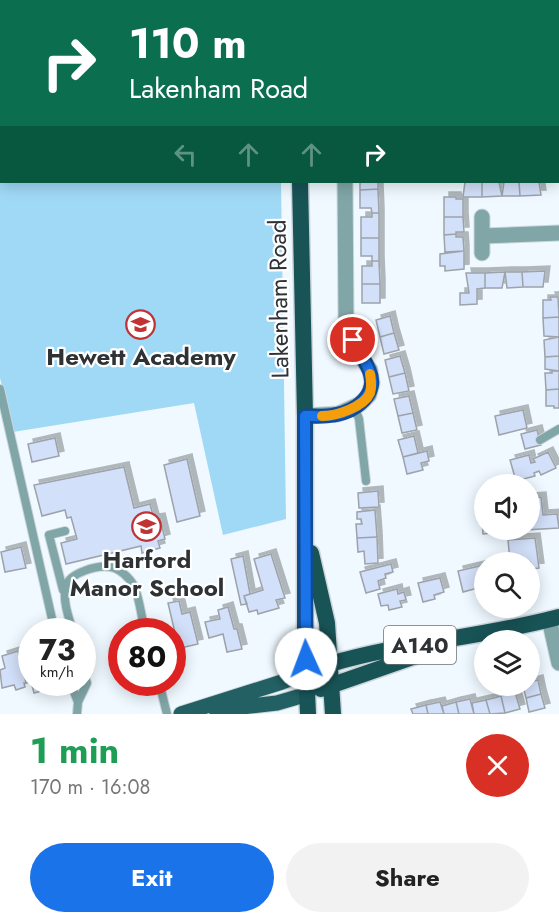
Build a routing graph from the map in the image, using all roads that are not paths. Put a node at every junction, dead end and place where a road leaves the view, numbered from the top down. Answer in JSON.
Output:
{"nodes":[{"id":1,"x":300,"y":183,"type":"edge"},
{"id":2,"x":345,"y":183,"type":"edge"},
{"id":3,"x":482,"y":217,"type":"dead end"},
{"id":4,"x":559,"y":232,"type":"edge"},
{"id":5,"x":482,"y":236,"type":"junction"},
{"id":6,"x":483,"y":253,"type":"dead end"},
{"id":7,"x":0,"y":389,"type":"edge"},
{"id":8,"x":354,"y":406,"type":"junction"},
{"id":9,"x":305,"y":416,"type":"junction"},
{"id":10,"x":559,"y":429,"type":"edge"},
{"id":11,"x":540,"y":440,"type":"dead end"},
{"id":12,"x":366,"y":481,"type":"dead end"},
{"id":13,"x":304,"y":526,"type":"junction"},
{"id":14,"x":65,"y":531,"type":"dead end"},
{"id":15,"x":64,"y":596,"type":"junction"},
{"id":16,"x":52,"y":618,"type":"edge"},
{"id":17,"x":69,"y":618,"type":"edge"},
{"id":18,"x":142,"y":618,"type":"edge"},
{"id":19,"x":554,"y":618,"type":"edge"},
{"id":20,"x":470,"y":636,"type":"junction"},
{"id":21,"x":559,"y":663,"type":"edge"},
{"id":22,"x":330,"y":664,"type":"junction"},
{"id":23,"x":307,"y":673,"type":"junction"},
{"id":24,"x":332,"y":686,"type":"junction"},
{"id":25,"x":308,"y":694,"type":"junction"},
{"id":26,"x":76,"y":696,"type":"edge"},
{"id":27,"x":81,"y":696,"type":"edge"},
{"id":28,"x":162,"y":696,"type":"edge"},
{"id":29,"x":78,"y":702,"type":"junction"},
{"id":30,"x":183,"y":713,"type":"edge"},
{"id":31,"x":77,"y":714,"type":"edge"},
{"id":32,"x":167,"y":714,"type":"edge"},
{"id":33,"x":308,"y":714,"type":"edge"},
{"id":34,"x":333,"y":714,"type":"edge"}],
"edges":[{"from":1,"to":9,"type":"highway","name":"Lakenham Road"},
{"from":2,"to":8,"type":"street"},
{"from":3,"to":5,"type":"street"},
{"from":4,"to":5,"type":"street"},
{"from":5,"to":6,"type":"street"},
{"from":7,"to":16,"type":"lane"},
{"from":8,"to":9,"type":"street"},
{"from":8,"to":12,"type":"lane"},
{"from":9,"to":13,"type":"highway","name":"Lakenham Road"},
{"from":10,"to":11,"type":"lane"},
{"from":13,"to":22,"type":"highway","name":"Lakenham Road"},
{"from":13,"to":23,"type":"highway","name":"Lakenham Road"},
{"from":14,"to":15,"type":"lane"},
{"from":15,"to":17,"type":"lane"},
{"from":15,"to":18,"type":"lane"},
{"from":19,"to":20,"type":"highway","number":"A140"},
{"from":19,"to":21,"type":"street"},
{"from":20,"to":22,"type":"highway","number":"A140"},
{"from":20,"to":24,"type":"highway","number":"A140"},
{"from":22,"to":23,"type":"main road"},
{"from":22,"to":24,"type":"highway","name":"Lakenham Road"},
{"from":22,"to":25,"type":"highway"},
{"from":23,"to":25,"type":"highway","name":"Lakenham Road"},
{"from":23,"to":30,"type":"main road"},
{"from":24,"to":25,"type":"highway","number":"A140"},
{"from":24,"to":34,"type":"highway","name":"Lakenham Road"},
{"from":25,"to":30,"type":"main road"},
{"from":25,"to":33,"type":"highway","name":"Lakenham Road"},
{"from":26,"to":29,"type":"lane"},
{"from":27,"to":29,"type":"lane"},
{"from":28,"to":32,"type":"lane"},
{"from":29,"to":31,"type":"lane"}]}
